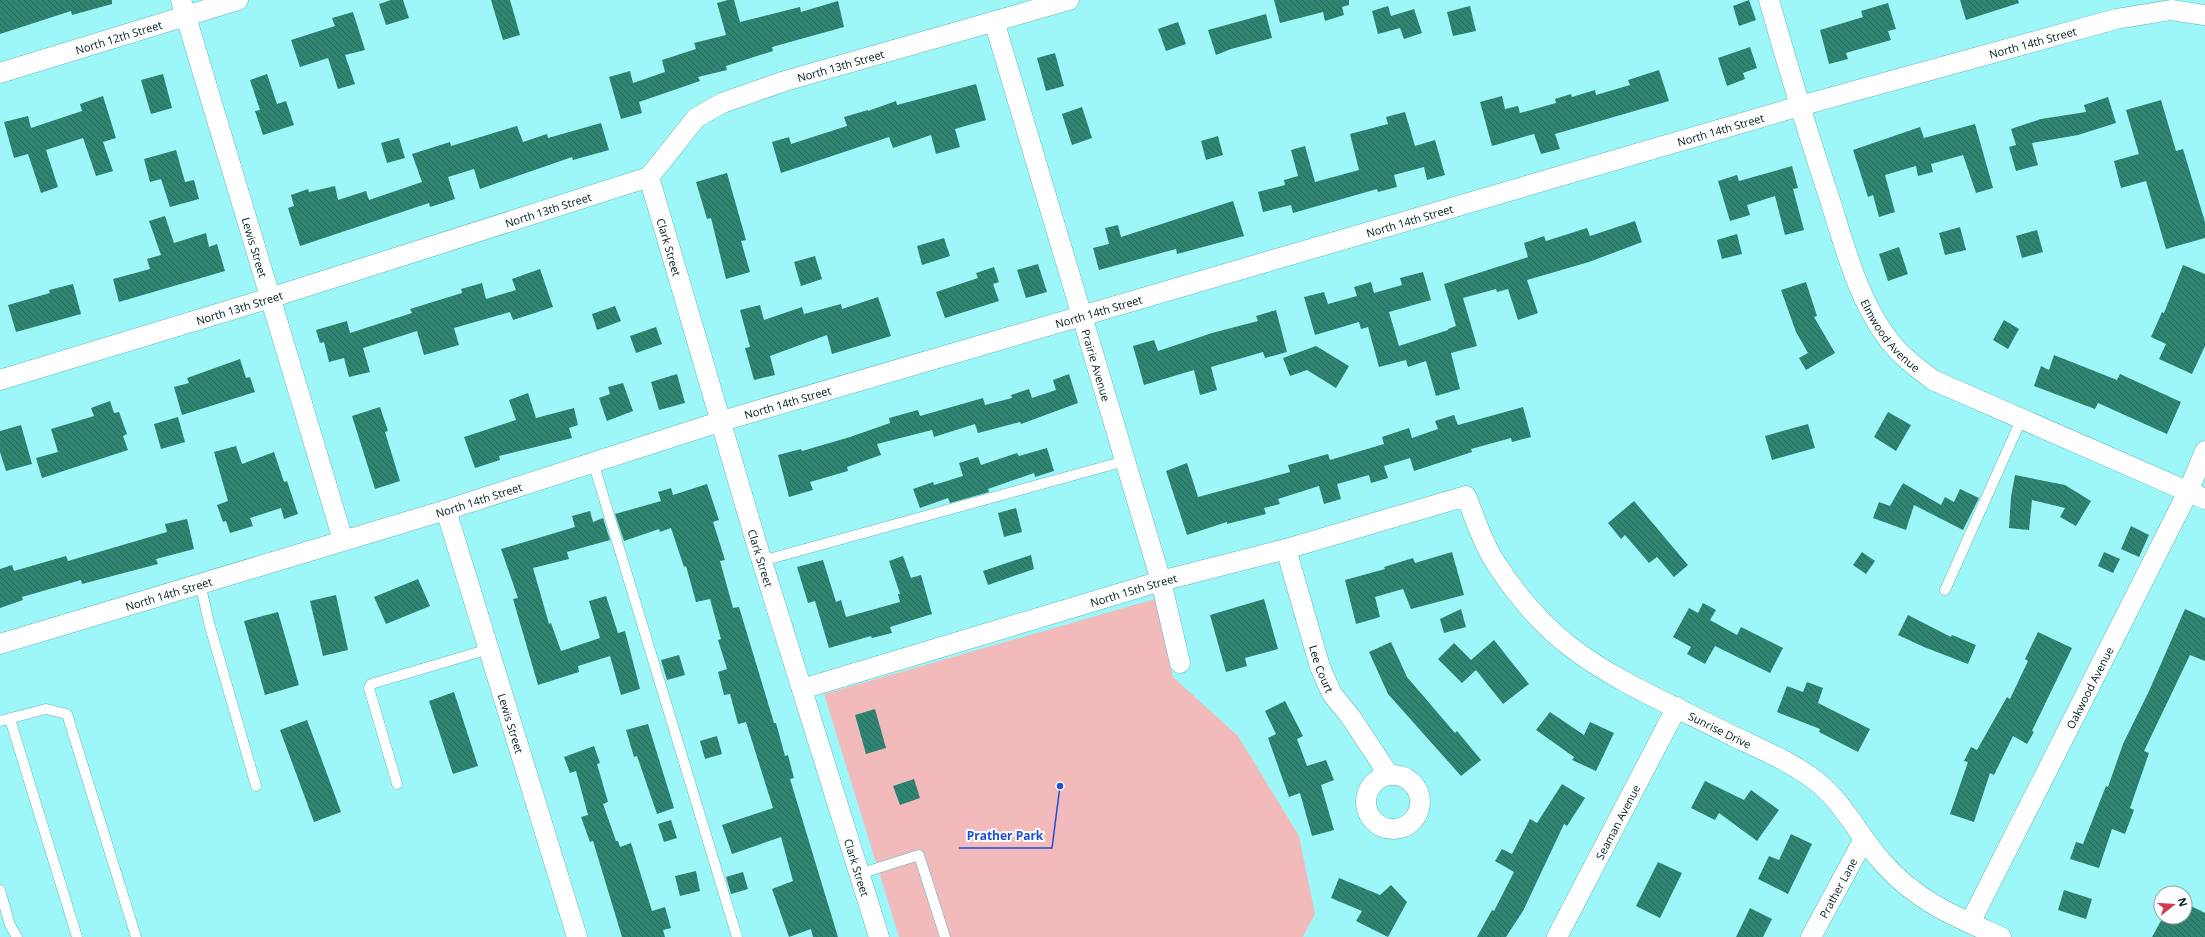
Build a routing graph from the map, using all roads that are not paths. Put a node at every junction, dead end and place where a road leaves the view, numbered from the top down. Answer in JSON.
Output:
{"nodes":[{"id":1,"x":238,"y":0,"type":"edge"},
{"id":2,"x":1069,"y":0,"type":"edge"},
{"id":3,"x":1769,"y":0,"type":"edge"},
{"id":4,"x":183,"y":8,"type":"edge"},
{"id":5,"x":2205,"y":15,"type":"edge"},
{"id":6,"x":994,"y":22,"type":"junction"},
{"id":7,"x":0,"y":72,"type":"edge"},
{"id":8,"x":1800,"y":106,"type":"junction"},
{"id":9,"x":649,"y":177,"type":"junction"},
{"id":10,"x":270,"y":298,"type":"junction"},
{"id":11,"x":1082,"y":315,"type":"junction"},
{"id":12,"x":0,"y":380,"type":"edge"},
{"id":13,"x":2021,"y":420,"type":"junction"},
{"id":14,"x":722,"y":421,"type":"junction"},
{"id":15,"x":2205,"y":451,"type":"edge"},
{"id":16,"x":1125,"y":461,"type":"junction"},
{"id":17,"x":593,"y":462,"type":"junction"},
{"id":18,"x":2196,"y":495,"type":"edge"},
{"id":19,"x":1466,"y":496,"type":"joint"},
{"id":20,"x":446,"y":510,"type":"junction"},
{"id":21,"x":343,"y":540,"type":"junction"},
{"id":22,"x":1286,"y":549,"type":"junction"},
{"id":23,"x":762,"y":560,"type":"junction"},
{"id":24,"x":1161,"y":581,"type":"junction"},
{"id":25,"x":200,"y":583,"type":"junction"},
{"id":26,"x":1945,"y":590,"type":"dead end"},
{"id":27,"x":0,"y":644,"type":"edge"},
{"id":28,"x":489,"y":649,"type":"junction"},
{"id":29,"x":1180,"y":663,"type":"dead end"},
{"id":30,"x":802,"y":689,"type":"junction"},
{"id":31,"x":1677,"y":707,"type":"junction"},
{"id":32,"x":5,"y":720,"type":"edge"},
{"id":33,"x":1389,"y":775,"type":"dead end"},
{"id":34,"x":398,"y":784,"type":"dead end"},
{"id":35,"x":256,"y":786,"type":"dead end"},
{"id":36,"x":1864,"y":839,"type":"junction"},
{"id":37,"x":859,"y":874,"type":"junction"},
{"id":38,"x":0,"y":890,"type":"edge"},
{"id":39,"x":1970,"y":923,"type":"junction"},
{"id":40,"x":17,"y":937,"type":"edge"},
{"id":41,"x":78,"y":937,"type":"edge"},
{"id":42,"x":136,"y":937,"type":"edge"},
{"id":43,"x":577,"y":937,"type":"edge"},
{"id":44,"x":737,"y":937,"type":"edge"},
{"id":45,"x":879,"y":937,"type":"edge"},
{"id":46,"x":945,"y":937,"type":"edge"},
{"id":47,"x":1557,"y":937,"type":"edge"},
{"id":48,"x":1811,"y":937,"type":"edge"},
{"id":49,"x":2001,"y":937,"type":"edge"}],
"edges":[{"from":1,"to":4,"type":"street","name":"North 12th Street"},
{"from":2,"to":6,"type":"street","name":"North 13th Street"},
{"from":3,"to":8,"type":"street","name":"Elmwood Avenue"},
{"from":4,"to":7,"type":"street","name":"North 12th Street"},
{"from":4,"to":10,"type":"street","name":"Lewis Street"},
{"from":5,"to":8,"type":"street","name":"North 14th Street"},
{"from":6,"to":9,"type":"street","name":"North 13th Street"},
{"from":6,"to":11,"type":"street","name":"Prairie Avenue"},
{"from":8,"to":11,"type":"street","name":"North 14th Street"},
{"from":8,"to":13,"type":"street","name":"Elmwood Avenue"},
{"from":9,"to":10,"type":"street","name":"North 13th Street"},
{"from":9,"to":14,"type":"street","name":"Clark Street"},
{"from":10,"to":12,"type":"street","name":"North 13th Street"},
{"from":10,"to":21,"type":"street","name":"Lewis Street"},
{"from":11,"to":14,"type":"street","name":"North 14th Street"},
{"from":11,"to":16,"type":"street","name":"Prairie Avenue"},
{"from":13,"to":18,"type":"street","name":"Elmwood Avenue"},
{"from":13,"to":26,"type":"lane"},
{"from":14,"to":17,"type":"street","name":"North 14th Street"},
{"from":14,"to":23,"type":"street","name":"Clark Street"},
{"from":15,"to":18,"type":"street","name":"Oakwood Avenue"},
{"from":16,"to":23,"type":"lane"},
{"from":16,"to":24,"type":"street","name":"Prairie Avenue"},
{"from":17,"to":20,"type":"street","name":"North 14th Street"},
{"from":17,"to":44,"type":"lane"},
{"from":18,"to":39,"type":"street","name":"Oakwood Avenue"},
{"from":19,"to":22,"type":"street","name":"North 15th Street"},
{"from":19,"to":31,"type":"street","name":"Sunrise Drive"},
{"from":20,"to":21,"type":"street","name":"North 14th Street"},
{"from":20,"to":28,"type":"street","name":"Lewis Street"},
{"from":21,"to":25,"type":"street","name":"North 14th Street"},
{"from":22,"to":24,"type":"street","name":"North 15th Street"},
{"from":22,"to":33,"type":"street","name":"Lee Court"},
{"from":23,"to":30,"type":"street","name":"Clark Street"},
{"from":24,"to":29,"type":"street","name":"Prairie Avenue"},
{"from":24,"to":30,"type":"street","name":"North 15th Street"},
{"from":25,"to":27,"type":"street","name":"North 14th Street"},
{"from":25,"to":35,"type":"lane"},
{"from":28,"to":34,"type":"lane"},
{"from":28,"to":43,"type":"street","name":"Lewis Street"},
{"from":30,"to":37,"type":"street","name":"Clark Street"},
{"from":31,"to":36,"type":"street","name":"Sunrise Drive"},
{"from":31,"to":47,"type":"street","name":"Seaman Avenue"},
{"from":32,"to":41,"type":"lane"},
{"from":32,"to":42,"type":"lane"},
{"from":36,"to":39,"type":"street","name":"Sunrise Drive"},
{"from":36,"to":48,"type":"street","name":"Prather Lane"},
{"from":37,"to":45,"type":"street","name":"Clark Street"},
{"from":37,"to":46,"type":"lane"},
{"from":38,"to":40,"type":"lane"},
{"from":39,"to":49,"type":"street","name":"Sunrise Drive"}]}
